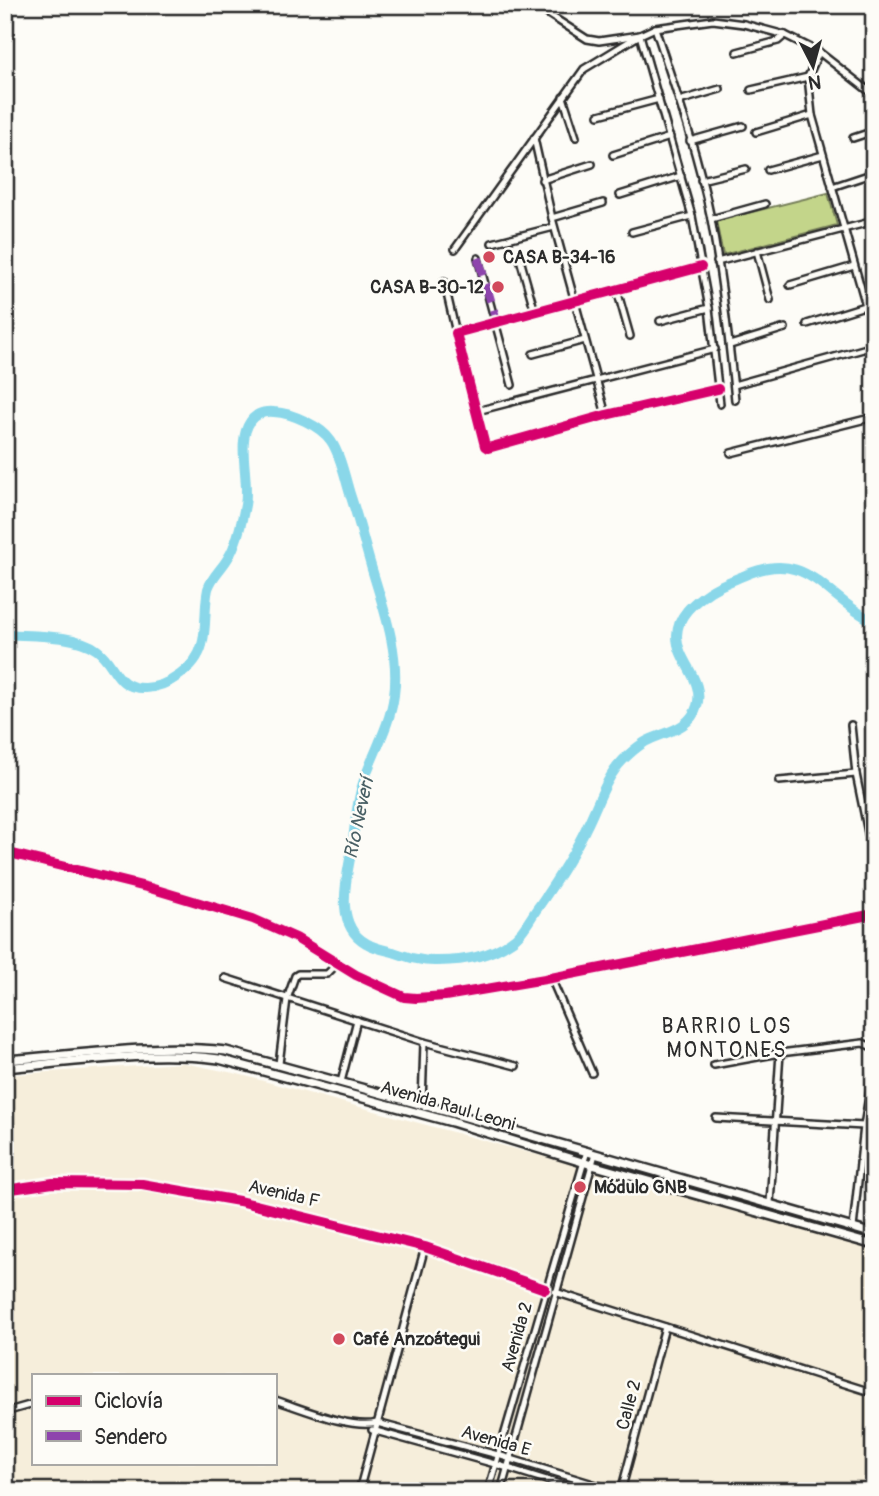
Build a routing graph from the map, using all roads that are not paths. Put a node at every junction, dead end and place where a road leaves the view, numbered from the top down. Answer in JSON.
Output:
{"nodes":[{"id":1,"x":534,"y":5,"type":"edge"},
{"id":2,"x":655,"y":29,"type":"junction"},
{"id":3,"x":640,"y":35,"type":"junction"},
{"id":4,"x":785,"y":35,"type":"junction"},
{"id":5,"x":737,"y":52,"type":"dead end"},
{"id":6,"x":819,"y":52,"type":"junction"},
{"id":7,"x":808,"y":77,"type":"junction"},
{"id":8,"x":720,"y":89,"type":"dead end"},
{"id":9,"x":751,"y":90,"type":"dead end"},
{"id":10,"x":874,"y":95,"type":"edge"},
{"id":11,"x":564,"y":97,"type":"junction"},
{"id":12,"x":659,"y":99,"type":"junction"},
{"id":13,"x":679,"y":101,"type":"junction"},
{"id":14,"x":599,"y":115,"type":"dead end"},
{"id":15,"x":812,"y":115,"type":"junction"},
{"id":16,"x":743,"y":126,"type":"dead end"},
{"id":17,"x":874,"y":131,"type":"edge"},
{"id":18,"x":756,"y":132,"type":"dead end"},
{"id":19,"x":576,"y":137,"type":"dead end"},
{"id":20,"x":670,"y":137,"type":"junction"},
{"id":21,"x":534,"y":138,"type":"junction"},
{"id":22,"x":853,"y":138,"type":"dead end"},
{"id":23,"x":690,"y":141,"type":"junction"},
{"id":24,"x":613,"y":155,"type":"dead end"},
{"id":25,"x":823,"y":155,"type":"junction"},
{"id":26,"x":592,"y":164,"type":"dead end"},
{"id":27,"x":746,"y":169,"type":"dead end"},
{"id":28,"x":768,"y":170,"type":"dead end"},
{"id":29,"x":874,"y":173,"type":"edge"},
{"id":30,"x":681,"y":176,"type":"junction"},
{"id":31,"x":542,"y":180,"type":"junction"},
{"id":32,"x":701,"y":180,"type":"junction"},
{"id":33,"x":832,"y":187,"type":"junction"},
{"id":34,"x":620,"y":195,"type":"dead end"},
{"id":35,"x":603,"y":203,"type":"dead end"},
{"id":36,"x":765,"y":204,"type":"dead end"},
{"id":37,"x":692,"y":216,"type":"junction"},
{"id":38,"x":552,"y":218,"type":"junction"},
{"id":39,"x":711,"y":219,"type":"junction"},
{"id":40,"x":874,"y":221,"type":"edge"},
{"id":41,"x":554,"y":226,"type":"junction"},
{"id":42,"x":844,"y":228,"type":"junction"},
{"id":43,"x":632,"y":232,"type":"dead end"},
{"id":44,"x":492,"y":243,"type":"dead end"},
{"id":45,"x":455,"y":248,"type":"dead end"},
{"id":46,"x":757,"y":251,"type":"junction"},
{"id":47,"x":478,"y":258,"type":"dead end"},
{"id":48,"x":520,"y":260,"type":"dead end"},
{"id":49,"x":717,"y":262,"type":"junction"},
{"id":50,"x":854,"y":266,"type":"junction"},
{"id":51,"x":701,"y":267,"type":"junction"},
{"id":52,"x":444,"y":281,"type":"dead end"},
{"id":53,"x":790,"y":285,"type":"dead end"},
{"id":54,"x":617,"y":290,"type":"junction"},
{"id":55,"x":770,"y":300,"type":"dead end"},
{"id":56,"x":573,"y":301,"type":"junction"},
{"id":57,"x":874,"y":303,"type":"edge"},
{"id":58,"x":866,"y":305,"type":"junction"},
{"id":59,"x":709,"y":307,"type":"junction"},
{"id":60,"x":535,"y":312,"type":"junction"},
{"id":61,"x":660,"y":321,"type":"dead end"},
{"id":62,"x":497,"y":322,"type":"junction"},
{"id":63,"x":807,"y":324,"type":"dead end"},
{"id":64,"x":785,"y":328,"type":"dead end"},
{"id":65,"x":456,"y":333,"type":"junction"},
{"id":66,"x":874,"y":334,"type":"edge"},
{"id":67,"x":630,"y":335,"type":"dead end"},
{"id":68,"x":584,"y":340,"type":"junction"},
{"id":69,"x":730,"y":345,"type":"junction"},
{"id":70,"x":874,"y":346,"type":"edge"},
{"id":71,"x":715,"y":349,"type":"junction"},
{"id":72,"x":533,"y":354,"type":"dead end"},
{"id":73,"x":596,"y":380,"type":"junction"},
{"id":74,"x":512,"y":385,"type":"dead end"},
{"id":75,"x":734,"y":385,"type":"junction"},
{"id":76,"x":718,"y":389,"type":"junction"},
{"id":77,"x":736,"y":400,"type":"dead end"},
{"id":78,"x":720,"y":404,"type":"dead end"},
{"id":79,"x":477,"y":411,"type":"junction"},
{"id":80,"x":606,"y":415,"type":"junction"},
{"id":81,"x":874,"y":417,"type":"edge"},
{"id":82,"x":732,"y":453,"type":"dead end"},
{"id":83,"x":851,"y":725,"type":"dead end"},
{"id":84,"x":856,"y":774,"type":"junction"},
{"id":85,"x":779,"y":780,"type":"dead end"},
{"id":86,"x":5,"y":852,"type":"edge"},
{"id":87,"x":874,"y":862,"type":"edge"},
{"id":88,"x":874,"y":914,"type":"edge"},
{"id":89,"x":338,"y":963,"type":"junction"},
{"id":90,"x":225,"y":978,"type":"dead end"},
{"id":91,"x":551,"y":978,"type":"junction"},
{"id":92,"x":287,"y":999,"type":"junction"},
{"id":93,"x":357,"y":1020,"type":"junction"},
{"id":94,"x":424,"y":1042,"type":"junction"},
{"id":95,"x":874,"y":1048,"type":"edge"},
{"id":96,"x":780,"y":1053,"type":"junction"},
{"id":97,"x":5,"y":1060,"type":"edge"},
{"id":98,"x":279,"y":1064,"type":"junction"},
{"id":99,"x":714,"y":1065,"type":"dead end"},
{"id":100,"x":516,"y":1066,"type":"dead end"},
{"id":101,"x":874,"y":1066,"type":"edge"},
{"id":102,"x":5,"y":1068,"type":"edge"},
{"id":103,"x":592,"y":1073,"type":"dead end"},
{"id":104,"x":341,"y":1082,"type":"junction"},
{"id":105,"x":422,"y":1104,"type":"junction"},
{"id":106,"x":716,"y":1118,"type":"dead end"},
{"id":107,"x":776,"y":1120,"type":"junction"},
{"id":108,"x":864,"y":1126,"type":"junction"},
{"id":109,"x":591,"y":1152,"type":"junction"},
{"id":110,"x":588,"y":1164,"type":"junction"},
{"id":111,"x":5,"y":1190,"type":"edge"},
{"id":112,"x":770,"y":1203,"type":"junction"},
{"id":113,"x":853,"y":1228,"type":"junction"},
{"id":114,"x":874,"y":1234,"type":"edge"},
{"id":115,"x":874,"y":1245,"type":"edge"},
{"id":116,"x":425,"y":1247,"type":"junction"},
{"id":117,"x":545,"y":1289,"type":"junction"},
{"id":118,"x":555,"y":1292,"type":"junction"},
{"id":119,"x":665,"y":1327,"type":"junction"},
{"id":120,"x":874,"y":1393,"type":"edge"},
{"id":121,"x":276,"y":1400,"type":"edge"},
{"id":122,"x":32,"y":1404,"type":"edge"},
{"id":123,"x":5,"y":1412,"type":"edge"},
{"id":124,"x":377,"y":1423,"type":"junction"},
{"id":125,"x":368,"y":1425,"type":"junction"},
{"id":126,"x":374,"y":1432,"type":"junction"},
{"id":127,"x":498,"y":1455,"type":"junction"},
{"id":128,"x":509,"y":1459,"type":"junction"},
{"id":129,"x":495,"y":1464,"type":"junction"},
{"id":130,"x":507,"y":1467,"type":"junction"},
{"id":131,"x":359,"y":1491,"type":"edge"},
{"id":132,"x":488,"y":1491,"type":"edge"},
{"id":133,"x":501,"y":1491,"type":"edge"},
{"id":134,"x":582,"y":1491,"type":"edge"},
{"id":135,"x":618,"y":1491,"type":"edge"}],
"edges":[{"from":1,"to":3,"type":"street"},
{"from":2,"to":3,"type":"street"},
{"from":2,"to":4,"type":"street"},
{"from":2,"to":13,"type":"street"},
{"from":3,"to":11,"type":"street"},
{"from":3,"to":12,"type":"street"},
{"from":4,"to":5,"type":"street"},
{"from":4,"to":6,"type":"street"},
{"from":6,"to":7,"type":"street"},
{"from":6,"to":10,"type":"street"},
{"from":7,"to":9,"type":"street"},
{"from":7,"to":15,"type":"street"},
{"from":8,"to":13,"type":"street"},
{"from":11,"to":19,"type":"street"},
{"from":11,"to":21,"type":"street"},
{"from":12,"to":14,"type":"street"},
{"from":12,"to":20,"type":"street"},
{"from":13,"to":23,"type":"street"},
{"from":15,"to":18,"type":"street"},
{"from":15,"to":25,"type":"street"},
{"from":16,"to":23,"type":"street"},
{"from":17,"to":22,"type":"street"},
{"from":20,"to":24,"type":"street"},
{"from":20,"to":30,"type":"street"},
{"from":21,"to":31,"type":"street"},
{"from":21,"to":45,"type":"street"},
{"from":23,"to":32,"type":"street"},
{"from":25,"to":28,"type":"street"},
{"from":25,"to":33,"type":"street"},
{"from":26,"to":31,"type":"street"},
{"from":27,"to":32,"type":"street"},
{"from":29,"to":33,"type":"street"},
{"from":30,"to":34,"type":"street"},
{"from":30,"to":37,"type":"street"},
{"from":31,"to":38,"type":"street"},
{"from":32,"to":39,"type":"street"},
{"from":33,"to":42,"type":"street"},
{"from":35,"to":38,"type":"street"},
{"from":36,"to":39,"type":"street"},
{"from":37,"to":43,"type":"street"},
{"from":37,"to":51,"type":"street"},
{"from":38,"to":41,"type":"street"},
{"from":39,"to":49,"type":"street"},
{"from":40,"to":42,"type":"street"},
{"from":41,"to":44,"type":"street"},
{"from":41,"to":56,"type":"street"},
{"from":42,"to":46,"type":"street"},
{"from":42,"to":50,"type":"street"},
{"from":46,"to":49,"type":"street"},
{"from":46,"to":55,"type":"street"},
{"from":47,"to":62,"type":"street"},
{"from":48,"to":60,"type":"street"},
{"from":49,"to":69,"type":"street"},
{"from":50,"to":53,"type":"street"},
{"from":50,"to":58,"type":"street"},
{"from":51,"to":54,"type":"street"},
{"from":51,"to":59,"type":"street"},
{"from":52,"to":65,"type":"street"},
{"from":54,"to":56,"type":"street"},
{"from":54,"to":67,"type":"street"},
{"from":56,"to":60,"type":"street"},
{"from":56,"to":68,"type":"street"},
{"from":57,"to":58,"type":"street"},
{"from":58,"to":63,"type":"street"},
{"from":58,"to":66,"type":"street"},
{"from":59,"to":61,"type":"street"},
{"from":59,"to":71,"type":"street"},
{"from":60,"to":62,"type":"street"},
{"from":62,"to":65,"type":"street"},
{"from":62,"to":74,"type":"street"},
{"from":64,"to":69,"type":"street"},
{"from":65,"to":79,"type":"street"},
{"from":68,"to":72,"type":"street"},
{"from":68,"to":73,"type":"street"},
{"from":69,"to":75,"type":"street"},
{"from":70,"to":75,"type":"street"},
{"from":71,"to":73,"type":"street"},
{"from":71,"to":76,"type":"street"},
{"from":73,"to":79,"type":"street"},
{"from":73,"to":80,"type":"street"},
{"from":75,"to":77,"type":"street"},
{"from":76,"to":78,"type":"street"},
{"from":76,"to":80,"type":"street"},
{"from":79,"to":80,"type":"street"},
{"from":81,"to":82,"type":"street"},
{"from":83,"to":84,"type":"street"},
{"from":84,"to":85,"type":"street"},
{"from":84,"to":87,"type":"street"},
{"from":86,"to":89,"type":"street"},
{"from":88,"to":91,"type":"street"},
{"from":89,"to":91,"type":"street"},
{"from":89,"to":92,"type":"street"},
{"from":90,"to":92,"type":"street"},
{"from":91,"to":103,"type":"street"},
{"from":92,"to":93,"type":"street"},
{"from":92,"to":98,"type":"street"},
{"from":93,"to":94,"type":"street"},
{"from":93,"to":104,"type":"street"},
{"from":94,"to":100,"type":"street"},
{"from":94,"to":105,"type":"street"},
{"from":95,"to":96,"type":"street"},
{"from":96,"to":99,"type":"street"},
{"from":96,"to":107,"type":"street"},
{"from":97,"to":98,"type":"main road","name":"Avenida Raul Leoni"},
{"from":98,"to":104,"type":"main road","name":"Avenida Raul Leoni"},
{"from":101,"to":108,"type":"street"},
{"from":102,"to":110,"type":"main road","name":"Avenida Raul Leoni"},
{"from":104,"to":105,"type":"main road","name":"Avenida Raul Leoni"},
{"from":105,"to":109,"type":"main road","name":"Avenida Raul Leoni"},
{"from":106,"to":107,"type":"street"},
{"from":107,"to":108,"type":"street"},
{"from":107,"to":112,"type":"street"},
{"from":108,"to":113,"type":"street"},
{"from":109,"to":110,"type":"street","name":"Avenida 2"},
{"from":109,"to":112,"type":"main road","name":"Avenida Raul Leoni"},
{"from":110,"to":115,"type":"main road","name":"Avenida Raul Leoni"},
{"from":110,"to":117,"type":"street","name":"Avenida 2"},
{"from":110,"to":118,"type":"street","name":"Avenida 2"},
{"from":111,"to":116,"type":"street","name":"Avenida F"},
{"from":112,"to":113,"type":"main road","name":"Avenida Raul Leoni"},
{"from":113,"to":114,"type":"main road","name":"Avenida Raul Leoni"},
{"from":116,"to":117,"type":"street","name":"Avenida F"},
{"from":116,"to":124,"type":"street"},
{"from":117,"to":127,"type":"street","name":"Avenida 2"},
{"from":118,"to":119,"type":"street"},
{"from":118,"to":128,"type":"street","name":"Avenida 2"},
{"from":119,"to":120,"type":"street"},
{"from":119,"to":135,"type":"street","name":"Calle 2"},
{"from":121,"to":125,"type":"street","name":"Avenida E"},
{"from":122,"to":123,"type":"street"},
{"from":124,"to":125,"type":"street","name":"Avenida E"},
{"from":124,"to":126,"type":"street"},
{"from":124,"to":127,"type":"street","name":"Avenida E"},
{"from":125,"to":126,"type":"street"},
{"from":126,"to":129,"type":"street","name":"Avenida E"},
{"from":126,"to":131,"type":"street"},
{"from":127,"to":128,"type":"street","name":"Avenida E"},
{"from":127,"to":129,"type":"street","name":"Avenida 2"},
{"from":128,"to":130,"type":"street","name":"Avenida 2"},
{"from":128,"to":135,"type":"street","name":"Avenida E"},
{"from":129,"to":130,"type":"street","name":"Avenida E"},
{"from":129,"to":132,"type":"street","name":"Avenida 2"},
{"from":130,"to":133,"type":"street","name":"Avenida 2"},
{"from":130,"to":134,"type":"street","name":"Avenida E"}]}
